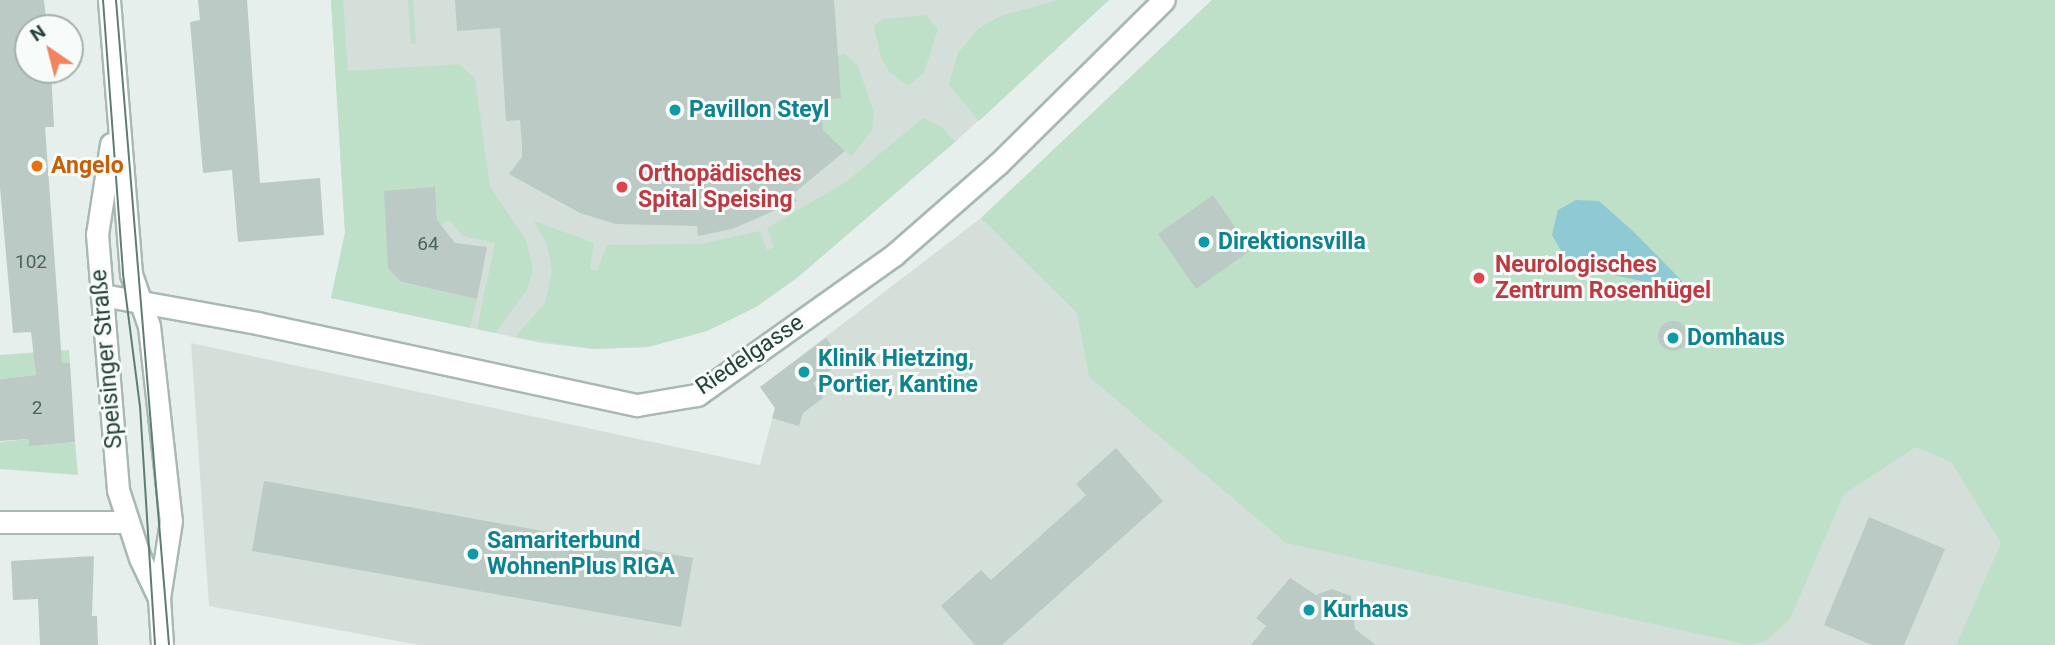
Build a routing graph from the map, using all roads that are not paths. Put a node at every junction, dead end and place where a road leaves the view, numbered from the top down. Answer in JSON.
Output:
{"nodes":[{"id":1,"x":109,"y":0,"type":"edge"},
{"id":2,"x":1164,"y":0,"type":"edge"},
{"id":3,"x":117,"y":114,"type":"junction"},
{"id":4,"x":102,"y":295,"type":"junction"},
{"id":5,"x":143,"y":302,"type":"junction"},
{"id":6,"x":0,"y":522,"type":"edge"},
{"id":7,"x":127,"y":522,"type":"junction"},
{"id":8,"x":159,"y":598,"type":"junction"},
{"id":9,"x":162,"y":645,"type":"edge"}],
"edges":[{"from":1,"to":3,"type":"street","name":"Speisinger Straße"},
{"from":2,"to":5,"type":"street","name":"Riedelgasse"},
{"from":3,"to":4,"type":"street","name":"Speisinger Straße"},
{"from":3,"to":5,"type":"street","name":"Speisinger Straße"},
{"from":4,"to":5,"type":"street","name":"Riedelgasse"},
{"from":4,"to":7,"type":"street","name":"Speisinger Straße"},
{"from":5,"to":8,"type":"street","name":"Speisinger Straße"},
{"from":6,"to":7,"type":"street"},
{"from":7,"to":8,"type":"street","name":"Speisinger Straße"},
{"from":8,"to":9,"type":"street","name":"Speisinger Straße"}]}
